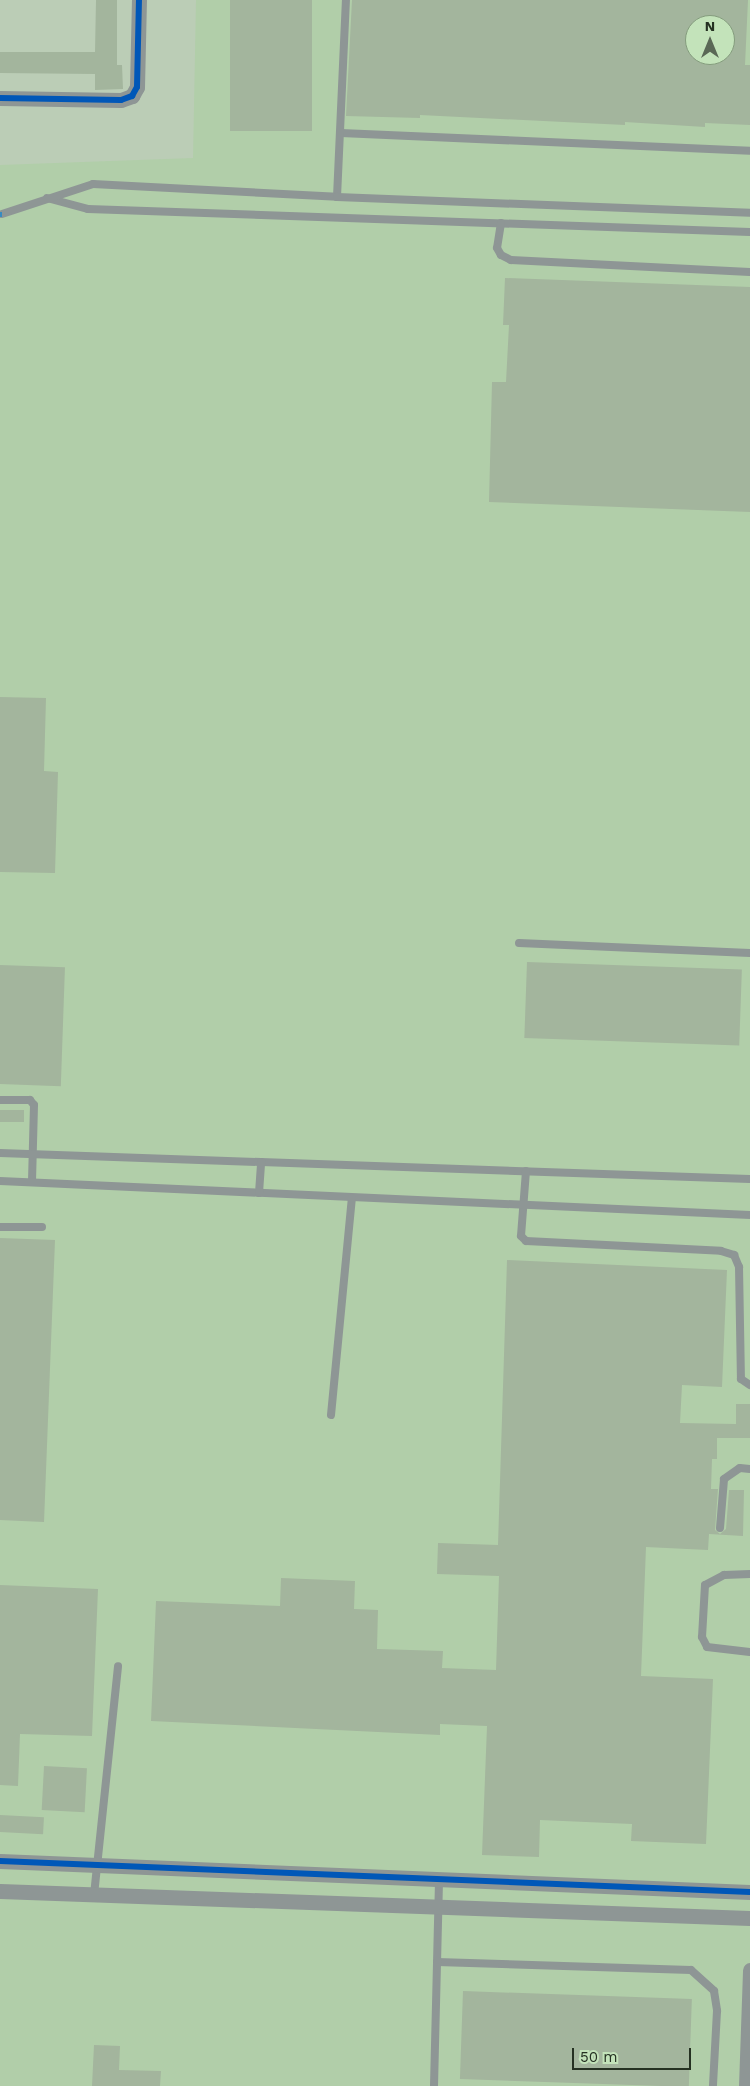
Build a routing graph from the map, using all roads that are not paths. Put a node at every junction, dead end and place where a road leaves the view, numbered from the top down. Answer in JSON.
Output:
{"nodes":[{"id":1,"x":139,"y":0,"type":"edge"},
{"id":2,"x":346,"y":0,"type":"edge"},
{"id":3,"x":0,"y":98,"type":"edge"},
{"id":4,"x":341,"y":133,"type":"junction"},
{"id":5,"x":750,"y":151,"type":"edge"},
{"id":6,"x":337,"y":197,"type":"junction"},
{"id":7,"x":47,"y":198,"type":"junction"},
{"id":8,"x":750,"y":213,"type":"edge"},
{"id":9,"x":2,"y":214,"type":"dead end"},
{"id":10,"x":500,"y":223,"type":"junction"},
{"id":11,"x":750,"y":232,"type":"edge"},
{"id":12,"x":750,"y":272,"type":"edge"},
{"id":13,"x":519,"y":943,"type":"dead end"},
{"id":14,"x":750,"y":953,"type":"edge"},
{"id":15,"x":0,"y":1100,"type":"edge"},
{"id":16,"x":0,"y":1153,"type":"edge"},
{"id":17,"x":35,"y":1154,"type":"junction"},
{"id":18,"x":261,"y":1162,"type":"junction"},
{"id":19,"x":526,"y":1171,"type":"junction"},
{"id":20,"x":750,"y":1179,"type":"edge"},
{"id":21,"x":0,"y":1181,"type":"edge"},
{"id":22,"x":32,"y":1182,"type":"junction"},
{"id":23,"x":259,"y":1193,"type":"junction"},
{"id":24,"x":352,"y":1198,"type":"junction"},
{"id":25,"x":525,"y":1206,"type":"junction"},
{"id":26,"x":750,"y":1215,"type":"edge"},
{"id":27,"x":0,"y":1227,"type":"edge"},
{"id":28,"x":42,"y":1227,"type":"dead end"},
{"id":29,"x":750,"y":1385,"type":"edge"},
{"id":30,"x":331,"y":1415,"type":"dead end"},
{"id":31,"x":750,"y":1469,"type":"edge"},
{"id":32,"x":720,"y":1528,"type":"dead end"},
{"id":33,"x":750,"y":1574,"type":"edge"},
{"id":34,"x":750,"y":1652,"type":"edge"},
{"id":35,"x":118,"y":1666,"type":"dead end"},
{"id":36,"x":0,"y":1861,"type":"edge"},
{"id":37,"x":97,"y":1863,"type":"junction"},
{"id":38,"x":439,"y":1878,"type":"junction"},
{"id":39,"x":0,"y":1891,"type":"edge"},
{"id":40,"x":750,"y":1892,"type":"edge"},
{"id":41,"x":94,"y":1895,"type":"junction"},
{"id":42,"x":439,"y":1905,"type":"junction"},
{"id":43,"x":750,"y":1918,"type":"edge"},
{"id":44,"x":438,"y":1962,"type":"junction"},
{"id":45,"x":750,"y":1970,"type":"edge"},
{"id":46,"x":434,"y":2086,"type":"edge"},
{"id":47,"x":713,"y":2086,"type":"edge"},
{"id":48,"x":746,"y":2086,"type":"edge"}],
"edges":[{"from":1,"to":3,"type":"street"},
{"from":2,"to":4,"type":"lane"},
{"from":4,"to":5,"type":"lane"},
{"from":4,"to":6,"type":"lane"},
{"from":6,"to":7,"type":"lane"},
{"from":6,"to":8,"type":"lane"},
{"from":7,"to":9,"type":"lane"},
{"from":7,"to":10,"type":"lane"},
{"from":10,"to":11,"type":"lane"},
{"from":10,"to":12,"type":"lane"},
{"from":13,"to":14,"type":"lane"},
{"from":15,"to":17,"type":"lane"},
{"from":16,"to":17,"type":"lane"},
{"from":17,"to":18,"type":"lane"},
{"from":17,"to":22,"type":"lane"},
{"from":18,"to":19,"type":"lane"},
{"from":18,"to":23,"type":"lane"},
{"from":19,"to":20,"type":"lane"},
{"from":19,"to":25,"type":"lane"},
{"from":21,"to":22,"type":"lane"},
{"from":22,"to":23,"type":"lane"},
{"from":23,"to":24,"type":"lane"},
{"from":24,"to":25,"type":"lane"},
{"from":24,"to":30,"type":"lane"},
{"from":25,"to":26,"type":"lane"},
{"from":25,"to":29,"type":"lane"},
{"from":27,"to":28,"type":"lane"},
{"from":31,"to":32,"type":"lane"},
{"from":33,"to":34,"type":"lane"},
{"from":35,"to":37,"type":"lane"},
{"from":36,"to":37,"type":"street"},
{"from":37,"to":38,"type":"street"},
{"from":37,"to":41,"type":"lane"},
{"from":38,"to":40,"type":"street"},
{"from":38,"to":42,"type":"lane"},
{"from":39,"to":41,"type":"street"},
{"from":41,"to":42,"type":"street"},
{"from":42,"to":43,"type":"street"},
{"from":42,"to":44,"type":"lane"},
{"from":44,"to":46,"type":"lane"},
{"from":44,"to":47,"type":"lane"},
{"from":45,"to":48,"type":"street"}]}
